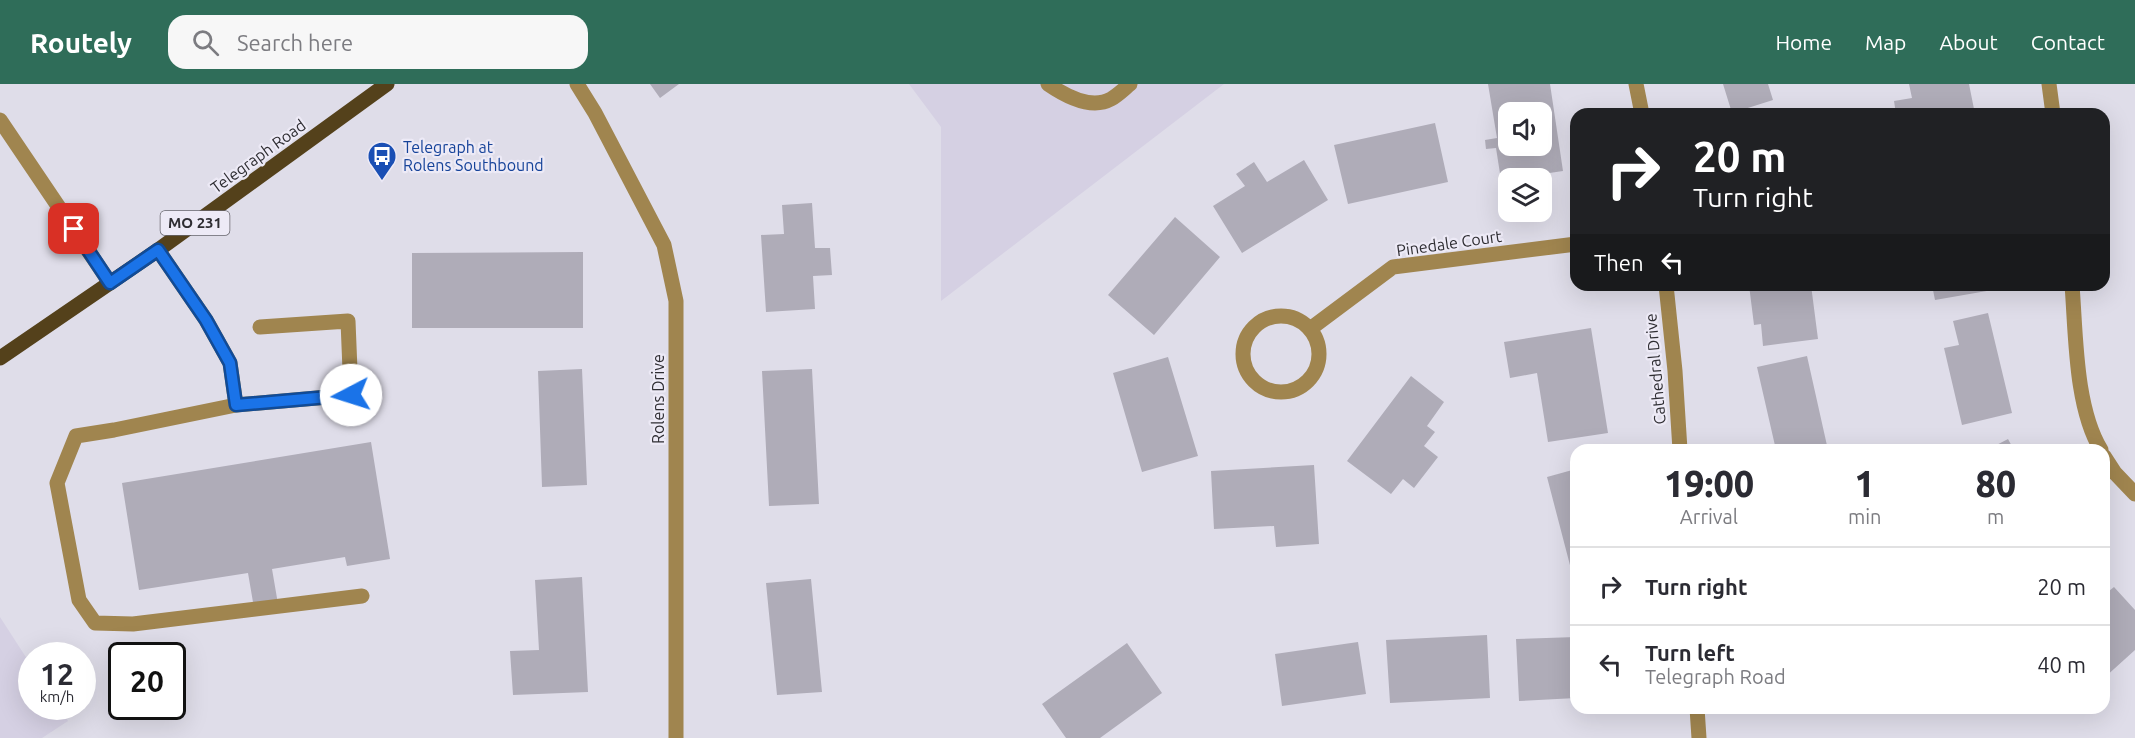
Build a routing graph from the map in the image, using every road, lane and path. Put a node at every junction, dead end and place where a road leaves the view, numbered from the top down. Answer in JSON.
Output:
{"nodes":[{"id":1,"x":387,"y":84,"type":"edge"},
{"id":2,"x":577,"y":84,"type":"edge"},
{"id":3,"x":1048,"y":84,"type":"edge"},
{"id":4,"x":1130,"y":84,"type":"edge"},
{"id":5,"x":1636,"y":84,"type":"edge"},
{"id":6,"x":2049,"y":84,"type":"edge"},
{"id":7,"x":1641,"y":108,"type":"edge"},
{"id":8,"x":2052,"y":108,"type":"edge"},
{"id":9,"x":0,"y":120,"type":"edge"},
{"id":10,"x":1570,"y":245,"type":"edge"},
{"id":11,"x":158,"y":250,"type":"junction"},
{"id":12,"x":110,"y":283,"type":"junction"},
{"id":13,"x":1667,"y":291,"type":"edge"},
{"id":14,"x":2073,"y":291,"type":"edge"},
{"id":15,"x":261,"y":327,"type":"dead end"},
{"id":16,"x":1310,"y":329,"type":"junction"},
{"id":17,"x":0,"y":358,"type":"edge"},
{"id":18,"x":236,"y":405,"type":"junction"},
{"id":19,"x":1680,"y":444,"type":"edge"},
{"id":20,"x":2097,"y":444,"type":"edge"},
{"id":21,"x":2110,"y":465,"type":"edge"},
{"id":22,"x":2135,"y":494,"type":"edge"},
{"id":23,"x":362,"y":596,"type":"dead end"},
{"id":24,"x":1697,"y":714,"type":"edge"},
{"id":25,"x":676,"y":738,"type":"edge"},
{"id":26,"x":1699,"y":738,"type":"edge"}],
"edges":[{"from":1,"to":11,"type":"main road","name":"Telegraph Road","number":"MO 231"},
{"from":2,"to":25,"type":"street","name":"Rolens Drive"},
{"from":3,"to":4,"type":"street"},
{"from":5,"to":7,"type":"street"},
{"from":6,"to":8,"type":"street"},
{"from":9,"to":12,"type":"street"},
{"from":10,"to":16,"type":"street","name":"Pinedale Court"},
{"from":11,"to":12,"type":"main road","name":"Telegraph Road","number":"MO 231"},
{"from":11,"to":18,"type":"street"},
{"from":12,"to":17,"type":"main road","name":"Telegraph Road","number":"MO 231"},
{"from":13,"to":19,"type":"street","name":"Cathedral Drive"},
{"from":14,"to":20,"type":"street"},
{"from":15,"to":18,"type":"street"},
{"from":16,"to":16,"type":"street"},
{"from":18,"to":23,"type":"street"},
{"from":21,"to":22,"type":"street"},
{"from":24,"to":26,"type":"street"}]}
